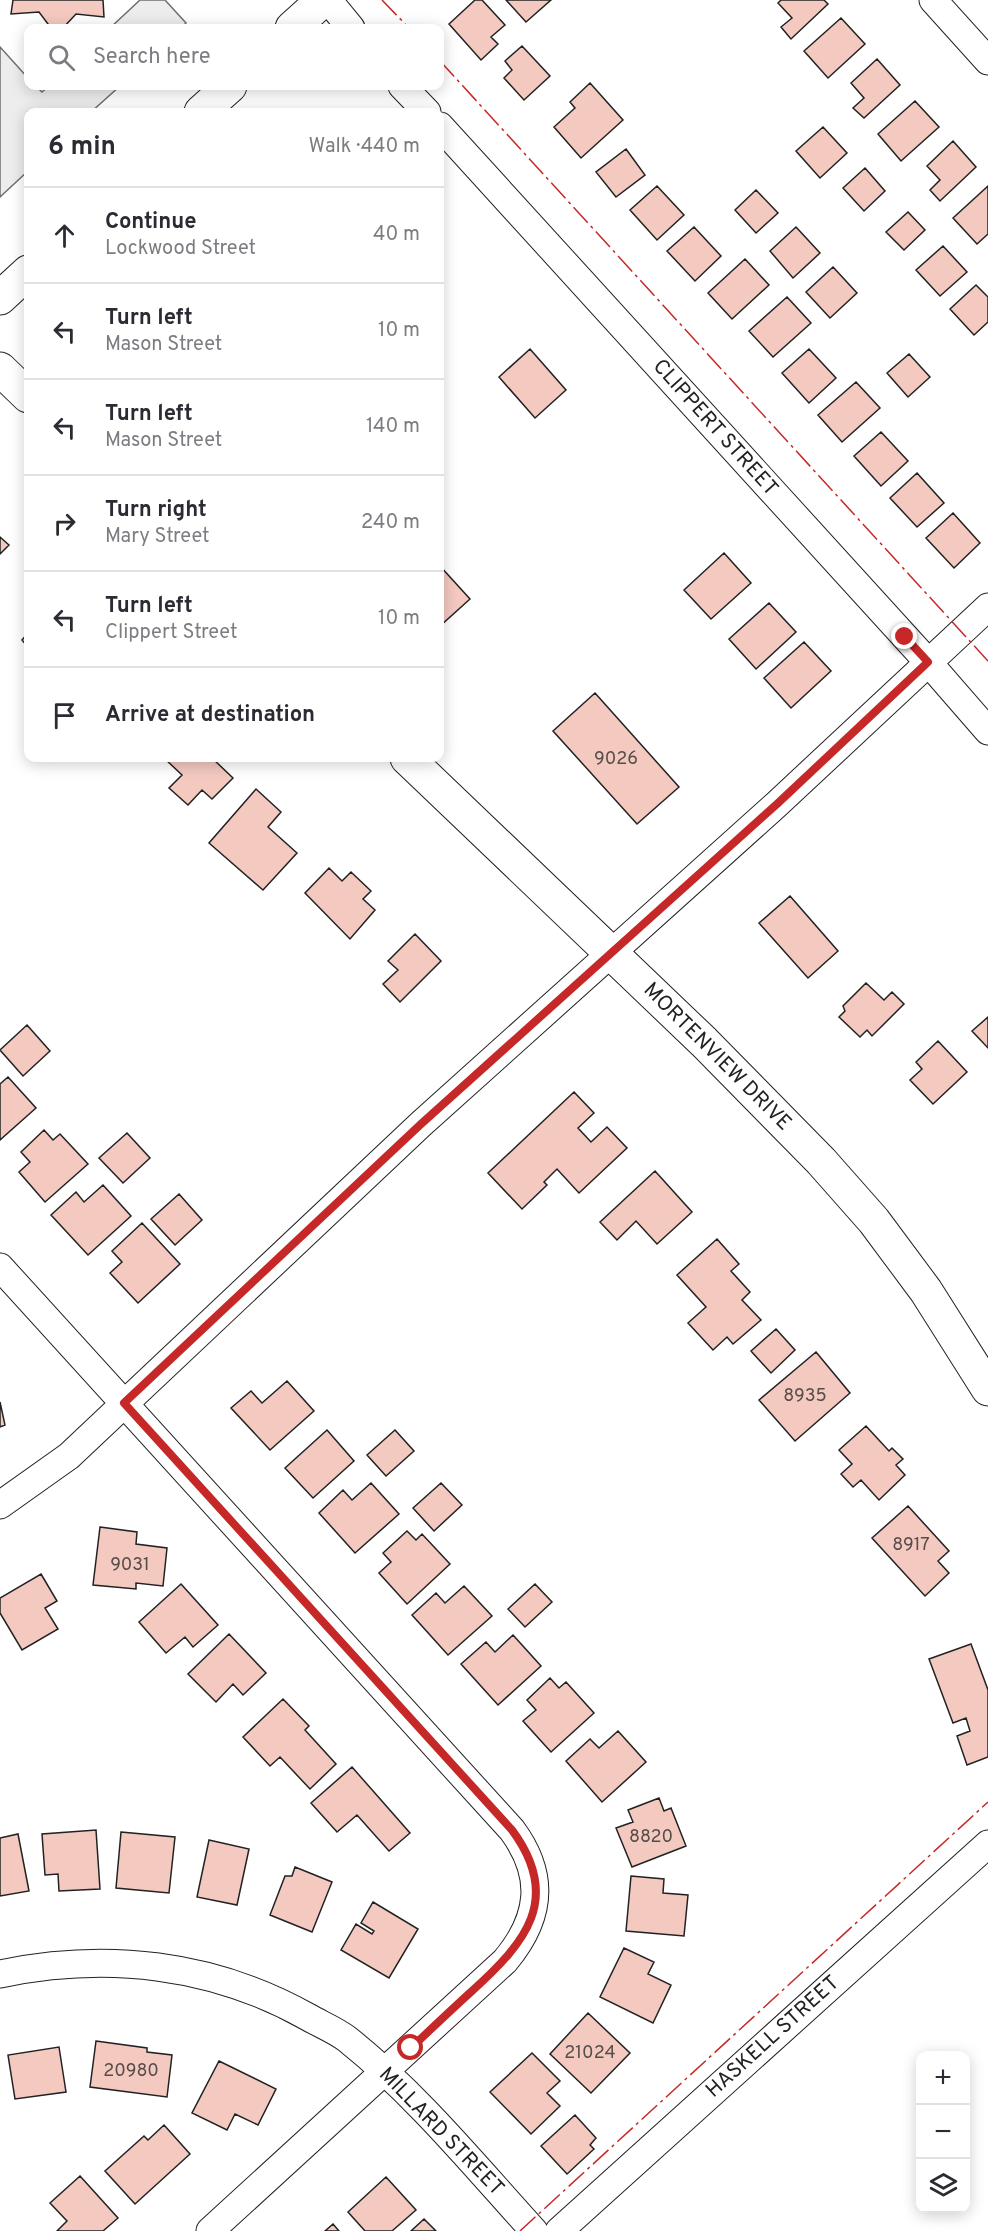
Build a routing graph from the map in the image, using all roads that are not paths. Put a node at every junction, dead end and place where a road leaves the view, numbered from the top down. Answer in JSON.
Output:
{"nodes":[{"id":1,"x":323,"y":0,"type":"edge"},
{"id":2,"x":328,"y":0,"type":"edge"},
{"id":3,"x":933,"y":0,"type":"edge"},
{"id":4,"x":296,"y":24,"type":"edge"},
{"id":5,"x":348,"y":24,"type":"edge"},
{"id":6,"x":988,"y":61,"type":"edge"},
{"id":7,"x":226,"y":90,"type":"edge"},
{"id":8,"x":406,"y":90,"type":"edge"},
{"id":9,"x":205,"y":108,"type":"edge"},
{"id":10,"x":423,"y":108,"type":"edge"},
{"id":11,"x":444,"y":130,"type":"edge"},
{"id":12,"x":24,"y":276,"type":"edge"},
{"id":13,"x":0,"y":298,"type":"edge"},
{"id":14,"x":0,"y":369,"type":"edge"},
{"id":15,"x":24,"y":392,"type":"edge"},
{"id":16,"x":988,"y":607,"type":"edge"},
{"id":17,"x":928,"y":662,"type":"junction"},
{"id":18,"x":988,"y":731,"type":"edge"},
{"id":19,"x":412,"y":762,"type":"edge"},
{"id":20,"x":610,"y":951,"type":"junction"},
{"id":21,"x":0,"y":1268,"type":"edge"},
{"id":22,"x":988,"y":1389,"type":"edge"},
{"id":23,"x":124,"y":1403,"type":"junction"},
{"id":24,"x":0,"y":1504,"type":"edge"},
{"id":25,"x":988,"y":1844,"type":"edge"},
{"id":26,"x":0,"y":1974,"type":"edge"},
{"id":27,"x":385,"y":2072,"type":"junction"},
{"id":28,"x":210,"y":2231,"type":"edge"},
{"id":29,"x":534,"y":2231,"type":"edge"},
{"id":30,"x":559,"y":2231,"type":"edge"}],
"edges":[{"from":1,"to":4,"type":"street"},
{"from":2,"to":5,"type":"street"},
{"from":3,"to":6,"type":"street"},
{"from":7,"to":9,"type":"street"},
{"from":8,"to":10,"type":"street"},
{"from":11,"to":17,"type":"street","name":"CLIPPERT STREET"},
{"from":12,"to":13,"type":"street"},
{"from":14,"to":15,"type":"street"},
{"from":16,"to":17,"type":"street"},
{"from":17,"to":18,"type":"street","name":"CLIPPERT STREET"},
{"from":17,"to":20,"type":"street"},
{"from":19,"to":20,"type":"street","name":"MORTENVIEW DRIVE"},
{"from":20,"to":22,"type":"street","name":"MORTENVIEW DRIVE"},
{"from":20,"to":23,"type":"street"},
{"from":21,"to":23,"type":"street"},
{"from":23,"to":24,"type":"street"},
{"from":23,"to":27,"type":"street"},
{"from":25,"to":30,"type":"street","name":"HASKELL STREET"},
{"from":26,"to":27,"type":"street","name":"MILLARD STREET"},
{"from":27,"to":28,"type":"street"},
{"from":27,"to":29,"type":"street","name":"MILLARD STREET"}]}
